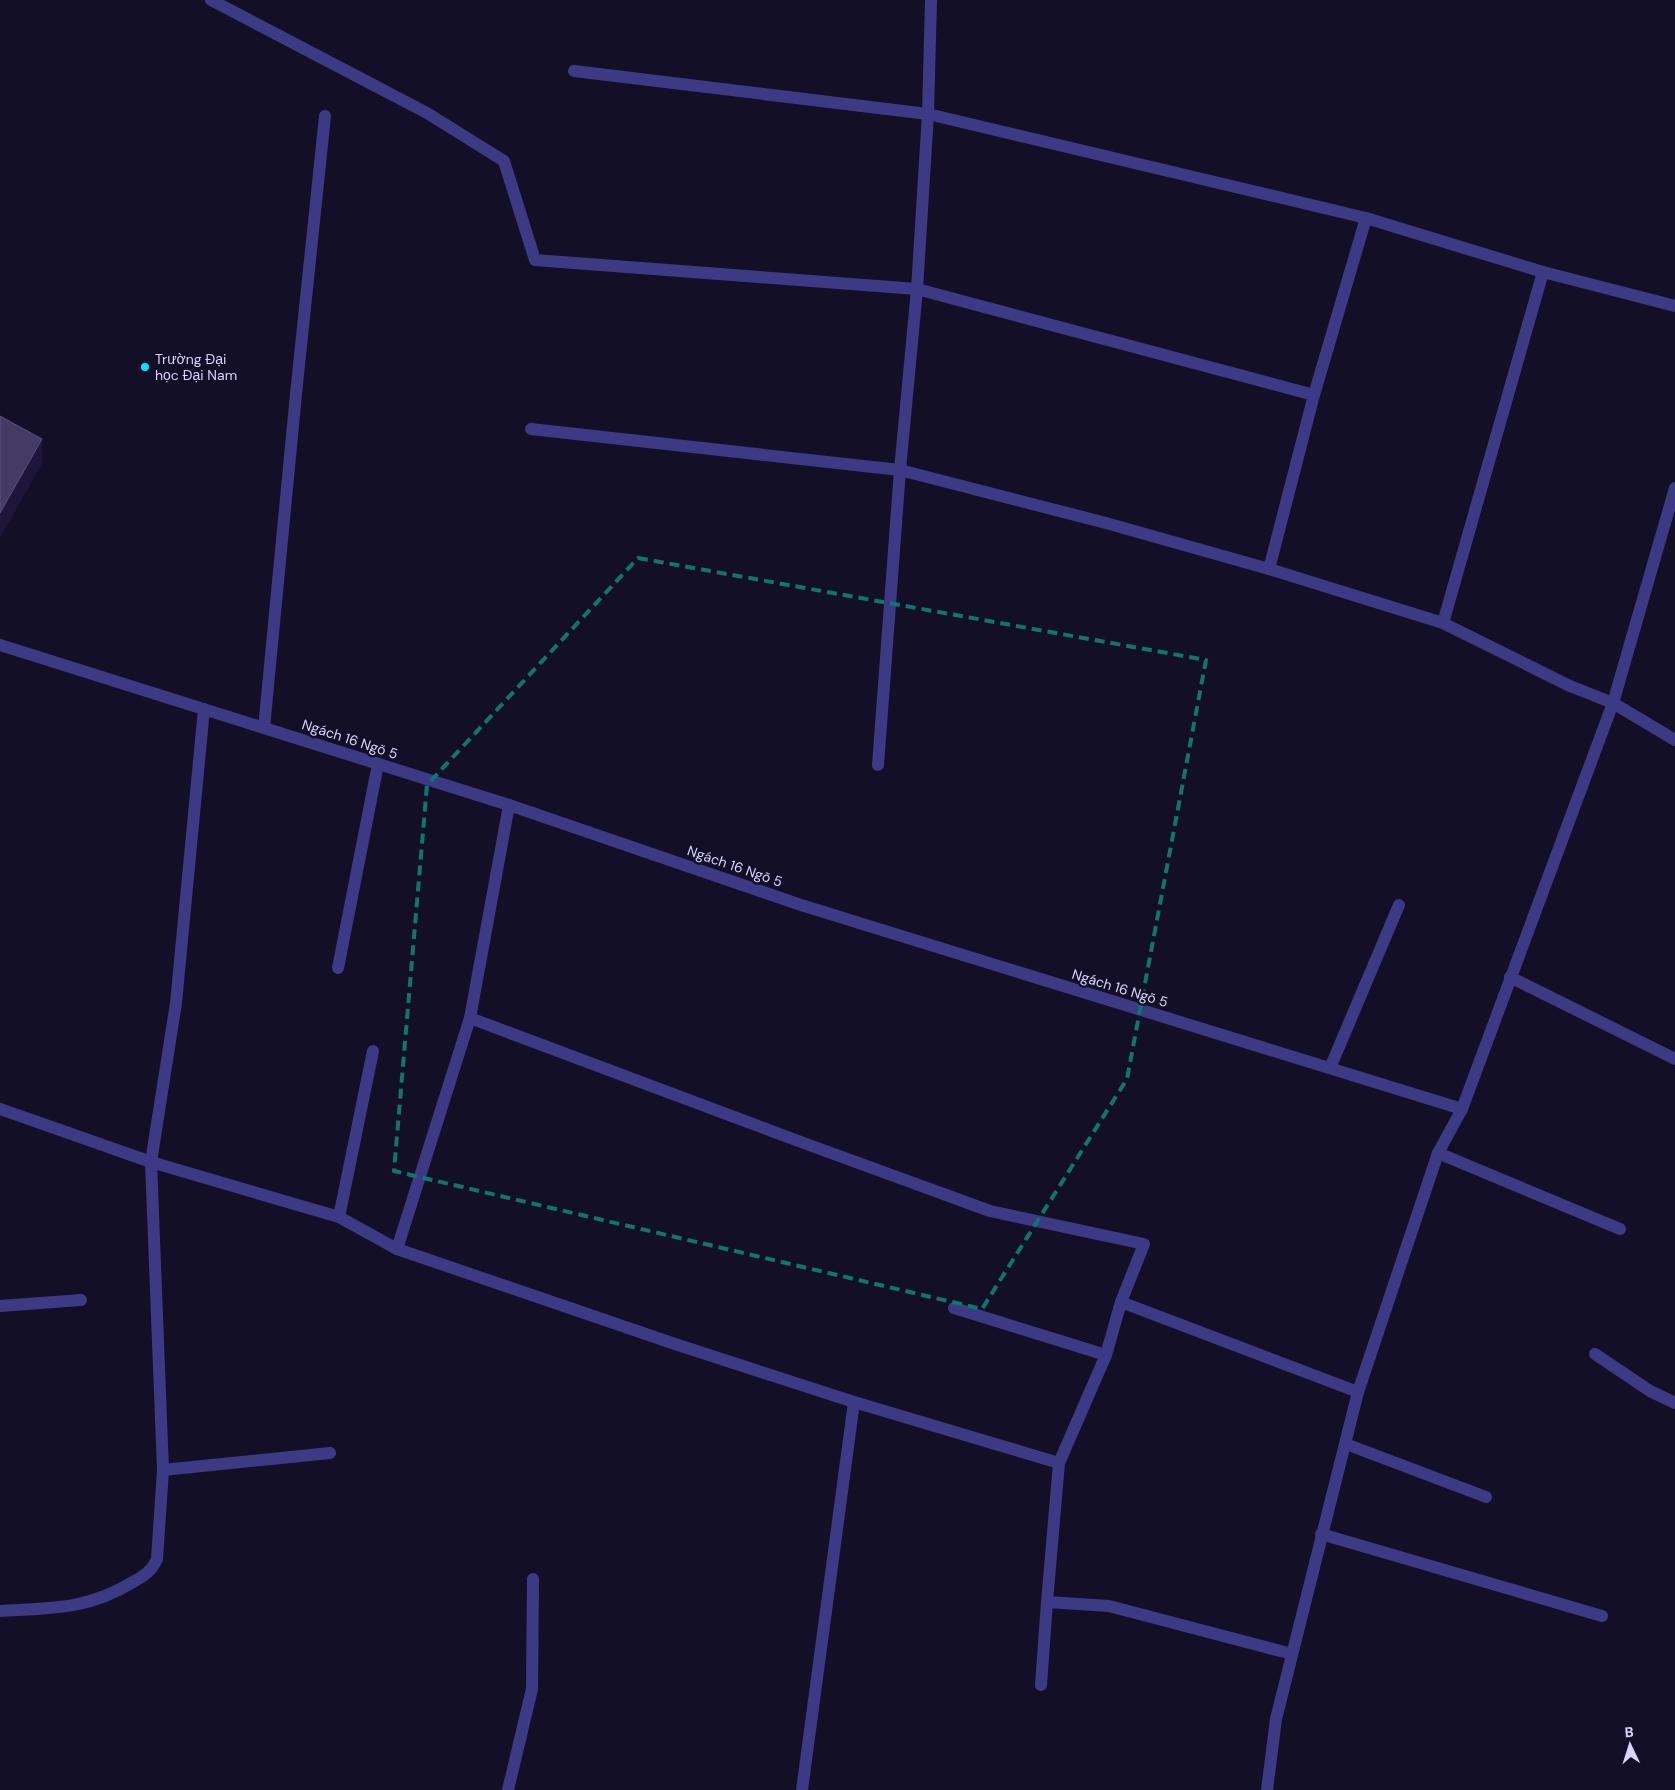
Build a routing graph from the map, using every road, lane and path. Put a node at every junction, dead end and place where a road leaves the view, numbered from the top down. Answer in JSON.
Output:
{"nodes":[{"id":1,"x":211,"y":0,"type":"edge"},
{"id":2,"x":931,"y":0,"type":"edge"},
{"id":3,"x":574,"y":71,"type":"dead end"},
{"id":4,"x":928,"y":114,"type":"junction"},
{"id":5,"x":325,"y":116,"type":"dead end"},
{"id":6,"x":1366,"y":218,"type":"junction"},
{"id":7,"x":1543,"y":272,"type":"junction"},
{"id":8,"x":917,"y":290,"type":"junction"},
{"id":9,"x":1675,"y":306,"type":"edge"},
{"id":10,"x":1314,"y":396,"type":"junction"},
{"id":11,"x":531,"y":429,"type":"dead end"},
{"id":12,"x":900,"y":470,"type":"junction"},
{"id":13,"x":1675,"y":488,"type":"edge"},
{"id":14,"x":1269,"y":569,"type":"junction"},
{"id":15,"x":1443,"y":623,"type":"junction"},
{"id":16,"x":0,"y":645,"type":"edge"},
{"id":17,"x":1613,"y":703,"type":"junction"},
{"id":18,"x":204,"y":709,"type":"junction"},
{"id":19,"x":264,"y":728,"type":"junction"},
{"id":20,"x":1675,"y":740,"type":"edge"},
{"id":21,"x":378,"y":764,"type":"junction"},
{"id":22,"x":878,"y":765,"type":"dead end"},
{"id":23,"x":508,"y":805,"type":"junction"},
{"id":24,"x":1399,"y":905,"type":"dead end"},
{"id":25,"x":338,"y":968,"type":"dead end"},
{"id":26,"x":1510,"y":977,"type":"junction"},
{"id":27,"x":470,"y":1018,"type":"junction"},
{"id":28,"x":373,"y":1051,"type":"dead end"},
{"id":29,"x":1675,"y":1058,"type":"edge"},
{"id":30,"x":1330,"y":1068,"type":"junction"},
{"id":31,"x":0,"y":1109,"type":"edge"},
{"id":32,"x":1462,"y":1109,"type":"junction"},
{"id":33,"x":1438,"y":1153,"type":"junction"},
{"id":34,"x":151,"y":1162,"type":"junction"},
{"id":35,"x":339,"y":1217,"type":"junction"},
{"id":36,"x":1620,"y":1229,"type":"dead end"},
{"id":37,"x":397,"y":1249,"type":"junction"},
{"id":38,"x":81,"y":1300,"type":"dead end"},
{"id":39,"x":1121,"y":1302,"type":"junction"},
{"id":40,"x":0,"y":1306,"type":"edge"},
{"id":41,"x":954,"y":1308,"type":"dead end"},
{"id":42,"x":1596,"y":1354,"type":"dead end"},
{"id":43,"x":1106,"y":1355,"type":"junction"},
{"id":44,"x":1358,"y":1392,"type":"junction"},
{"id":45,"x":854,"y":1402,"type":"junction"},
{"id":46,"x":1675,"y":1403,"type":"edge"},
{"id":47,"x":1346,"y":1444,"type":"junction"},
{"id":48,"x":330,"y":1453,"type":"dead end"},
{"id":49,"x":1059,"y":1463,"type":"junction"},
{"id":50,"x":163,"y":1470,"type":"junction"},
{"id":51,"x":1486,"y":1497,"type":"dead end"},
{"id":52,"x":1321,"y":1534,"type":"junction"},
{"id":53,"x":532,"y":1579,"type":"dead end"},
{"id":54,"x":1047,"y":1602,"type":"junction"},
{"id":55,"x":0,"y":1611,"type":"edge"},
{"id":56,"x":1602,"y":1616,"type":"dead end"},
{"id":57,"x":1292,"y":1654,"type":"junction"},
{"id":58,"x":1042,"y":1685,"type":"dead end"},
{"id":59,"x":508,"y":1790,"type":"edge"},
{"id":60,"x":802,"y":1790,"type":"edge"},
{"id":61,"x":1267,"y":1790,"type":"edge"}],
"edges":[{"from":1,"to":8,"type":"lane"},
{"from":2,"to":4,"type":"lane"},
{"from":3,"to":4,"type":"lane"},
{"from":4,"to":6,"type":"lane"},
{"from":4,"to":8,"type":"lane"},
{"from":5,"to":19,"type":"lane"},
{"from":6,"to":7,"type":"lane"},
{"from":6,"to":10,"type":"lane"},
{"from":7,"to":9,"type":"lane"},
{"from":7,"to":15,"type":"lane"},
{"from":8,"to":10,"type":"lane"},
{"from":8,"to":12,"type":"lane"},
{"from":10,"to":14,"type":"lane"},
{"from":11,"to":12,"type":"lane"},
{"from":12,"to":14,"type":"lane"},
{"from":12,"to":22,"type":"lane"},
{"from":13,"to":17,"type":"lane"},
{"from":14,"to":15,"type":"lane"},
{"from":15,"to":17,"type":"lane"},
{"from":16,"to":18,"type":"lane","name":"Ngách 16 Ngõ 5"},
{"from":17,"to":20,"type":"lane"},
{"from":17,"to":26,"type":"lane"},
{"from":18,"to":19,"type":"lane","name":"Ngách 16 Ngõ 5"},
{"from":18,"to":34,"type":"lane"},
{"from":19,"to":21,"type":"lane","name":"Ngách 16 Ngõ 5"},
{"from":21,"to":23,"type":"lane","name":"Ngách 16 Ngõ 5"},
{"from":21,"to":25,"type":"lane"},
{"from":23,"to":27,"type":"lane"},
{"from":23,"to":30,"type":"lane","name":"Ngách 16 Ngõ 5"},
{"from":24,"to":30,"type":"lane"},
{"from":26,"to":29,"type":"lane"},
{"from":26,"to":32,"type":"lane"},
{"from":27,"to":37,"type":"lane"},
{"from":27,"to":39,"type":"lane"},
{"from":28,"to":35,"type":"lane"},
{"from":30,"to":32,"type":"lane","name":"Ngách 16 Ngõ 5"},
{"from":31,"to":34,"type":"lane"},
{"from":32,"to":33,"type":"lane"},
{"from":33,"to":36,"type":"lane"},
{"from":33,"to":44,"type":"lane"},
{"from":34,"to":35,"type":"lane"},
{"from":34,"to":50,"type":"lane"},
{"from":35,"to":37,"type":"lane"},
{"from":37,"to":45,"type":"lane"},
{"from":38,"to":40,"type":"lane"},
{"from":39,"to":43,"type":"lane"},
{"from":39,"to":44,"type":"lane"},
{"from":41,"to":43,"type":"lane"},
{"from":42,"to":46,"type":"lane"},
{"from":43,"to":49,"type":"lane"},
{"from":44,"to":47,"type":"lane"},
{"from":45,"to":49,"type":"lane"},
{"from":45,"to":60,"type":"lane"},
{"from":47,"to":51,"type":"lane"},
{"from":47,"to":52,"type":"lane"},
{"from":48,"to":50,"type":"lane"},
{"from":49,"to":54,"type":"lane"},
{"from":50,"to":55,"type":"lane"},
{"from":52,"to":56,"type":"lane"},
{"from":52,"to":57,"type":"lane"},
{"from":53,"to":59,"type":"lane"},
{"from":54,"to":57,"type":"lane"},
{"from":54,"to":58,"type":"lane"},
{"from":57,"to":61,"type":"lane"}]}
